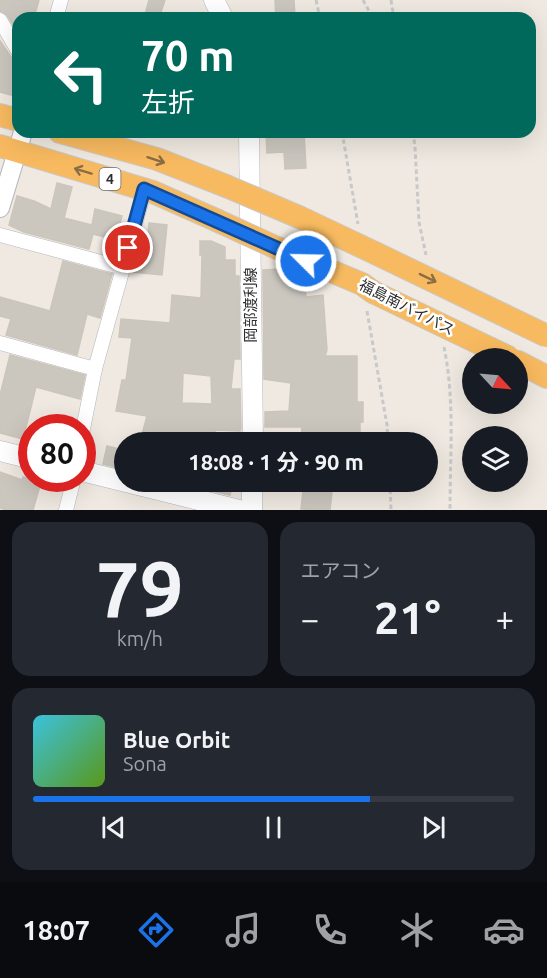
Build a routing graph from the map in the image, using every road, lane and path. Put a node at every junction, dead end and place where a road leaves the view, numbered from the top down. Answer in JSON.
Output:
{"nodes":[{"id":1,"x":0,"y":20,"type":"edge"},
{"id":2,"x":12,"y":41,"type":"edge"},
{"id":3,"x":82,"y":138,"type":"edge"},
{"id":4,"x":249,"y":138,"type":"edge"},
{"id":5,"x":343,"y":138,"type":"edge"},
{"id":6,"x":14,"y":143,"type":"edge"},
{"id":7,"x":144,"y":189,"type":"junction"},
{"id":8,"x":0,"y":208,"type":"edge"},
{"id":9,"x":0,"y":235,"type":"edge"},
{"id":10,"x":368,"y":250,"type":"junction"},
{"id":11,"x":123,"y":268,"type":"junction"},
{"id":12,"x":368,"y":288,"type":"junction"},
{"id":13,"x":547,"y":336,"type":"edge"},
{"id":14,"x":0,"y":343,"type":"edge"},
{"id":15,"x":490,"y":348,"type":"edge"},
{"id":16,"x":528,"y":367,"type":"edge"},
{"id":17,"x":94,"y":369,"type":"junction"},
{"id":18,"x":547,"y":377,"type":"edge"},
{"id":19,"x":86,"y":414,"type":"edge"},
{"id":20,"x":253,"y":432,"type":"edge"},
{"id":21,"x":387,"y":432,"type":"edge"},
{"id":22,"x":0,"y":451,"type":"edge"},
{"id":23,"x":18,"y":456,"type":"edge"},
{"id":24,"x":96,"y":474,"type":"edge"},
{"id":25,"x":70,"y":492,"type":"edge"},
{"id":26,"x":252,"y":492,"type":"edge"},
{"id":27,"x":390,"y":492,"type":"edge"},
{"id":28,"x":66,"y":510,"type":"edge"},
{"id":29,"x":239,"y":510,"type":"edge"},
{"id":30,"x":252,"y":510,"type":"edge"},
{"id":31,"x":391,"y":510,"type":"edge"}],
"edges":[{"from":1,"to":2,"type":"street"},
{"from":3,"to":10,"type":"highway","number":"4","one_way":true,"bridge":true},
{"from":4,"to":20,"type":"main road","name":"岡部渡利線"},
{"from":5,"to":10,"type":"path"},
{"from":7,"to":6,"type":"highway","name":"福島南バイパス","number":"4","one_way":true},
{"from":6,"to":8,"type":"street"},
{"from":7,"to":11,"type":"street"},
{"from":7,"to":12,"type":"highway","name":"福島南バイパス","number":"4","bridge":true},
{"from":9,"to":11,"type":"street"},
{"from":10,"to":13,"type":"highway","number":"4","one_way":true,"bridge":true},
{"from":11,"to":17,"type":"street"},
{"from":12,"to":15,"type":"highway","name":"福島南バイパス","number":"4","bridge":true},
{"from":12,"to":21,"type":"path"},
{"from":14,"to":17,"type":"street"},
{"from":16,"to":18,"type":"highway"},
{"from":17,"to":19,"type":"street"},
{"from":22,"to":23,"type":"main road"},
{"from":24,"to":29,"type":"main road"},
{"from":25,"to":28,"type":"street"},
{"from":26,"to":30,"type":"main road"},
{"from":27,"to":31,"type":"path"}]}
